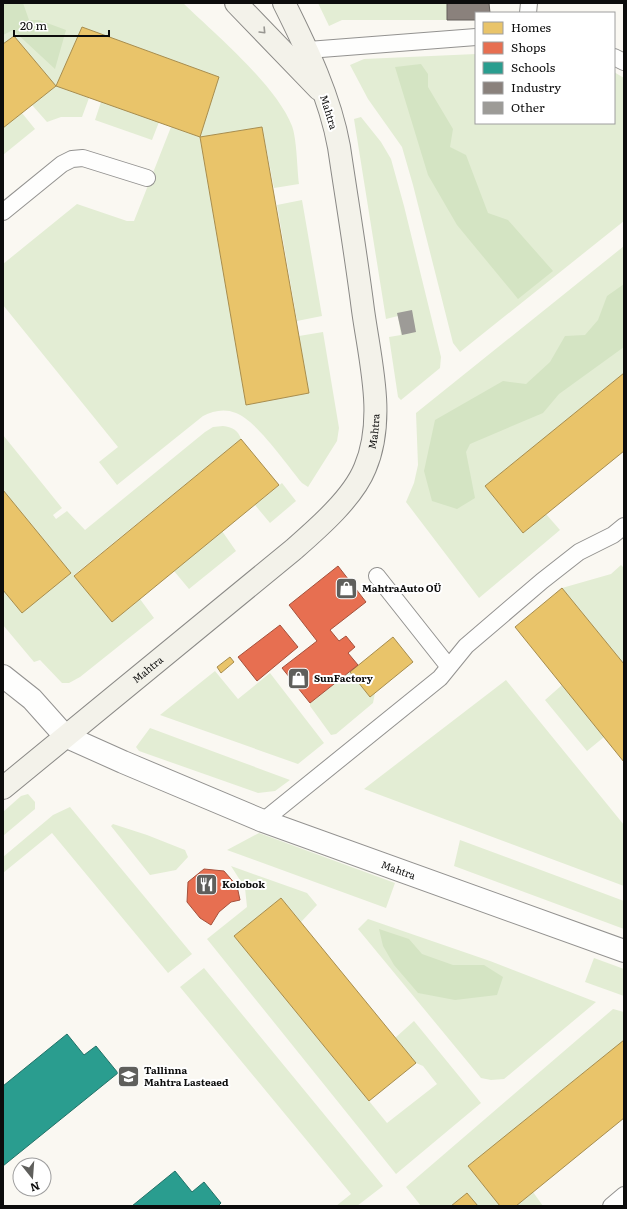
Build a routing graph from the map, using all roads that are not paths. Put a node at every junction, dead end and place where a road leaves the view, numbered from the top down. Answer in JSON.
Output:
{"nodes":[{"id":1,"x":236,"y":3,"type":"edge"},
{"id":2,"x":284,"y":3,"type":"edge"},
{"id":3,"x":475,"y":37,"type":"edge"},
{"id":4,"x":308,"y":50,"type":"junction"},
{"id":5,"x":615,"y":58,"type":"edge"},
{"id":6,"x":624,"y":62,"type":"edge"},
{"id":7,"x":324,"y":94,"type":"junction"},
{"id":8,"x":147,"y":178,"type":"dead end"},
{"id":9,"x":3,"y":212,"type":"edge"},
{"id":10,"x":624,"y":526,"type":"edge"},
{"id":11,"x":377,"y":576,"type":"dead end"},
{"id":12,"x":449,"y":667,"type":"junction"},
{"id":13,"x":3,"y":676,"type":"edge"},
{"id":14,"x":65,"y":736,"type":"junction"},
{"id":15,"x":3,"y":788,"type":"edge"},
{"id":16,"x":263,"y":821,"type":"junction"},
{"id":17,"x":624,"y":951,"type":"edge"},
{"id":18,"x":624,"y":1195,"type":"edge"},
{"id":19,"x":611,"y":1206,"type":"edge"}],
"edges":[{"from":1,"to":7,"type":"street","one_way":true},
{"from":2,"to":4,"type":"street","name":"Mahtra"},
{"from":3,"to":4,"type":"lane"},
{"from":4,"to":7,"type":"street","name":"Mahtra"},
{"from":5,"to":6,"type":"lane"},
{"from":7,"to":14,"type":"street","name":"Mahtra"},
{"from":8,"to":9,"type":"lane"},
{"from":10,"to":12,"type":"lane"},
{"from":11,"to":12,"type":"lane"},
{"from":12,"to":16,"type":"lane"},
{"from":13,"to":14,"type":"street"},
{"from":14,"to":15,"type":"street","name":"Mahtra"},
{"from":14,"to":16,"type":"street","name":"Mahtra"},
{"from":16,"to":17,"type":"street","name":"Mahtra"},
{"from":18,"to":19,"type":"lane"}]}
